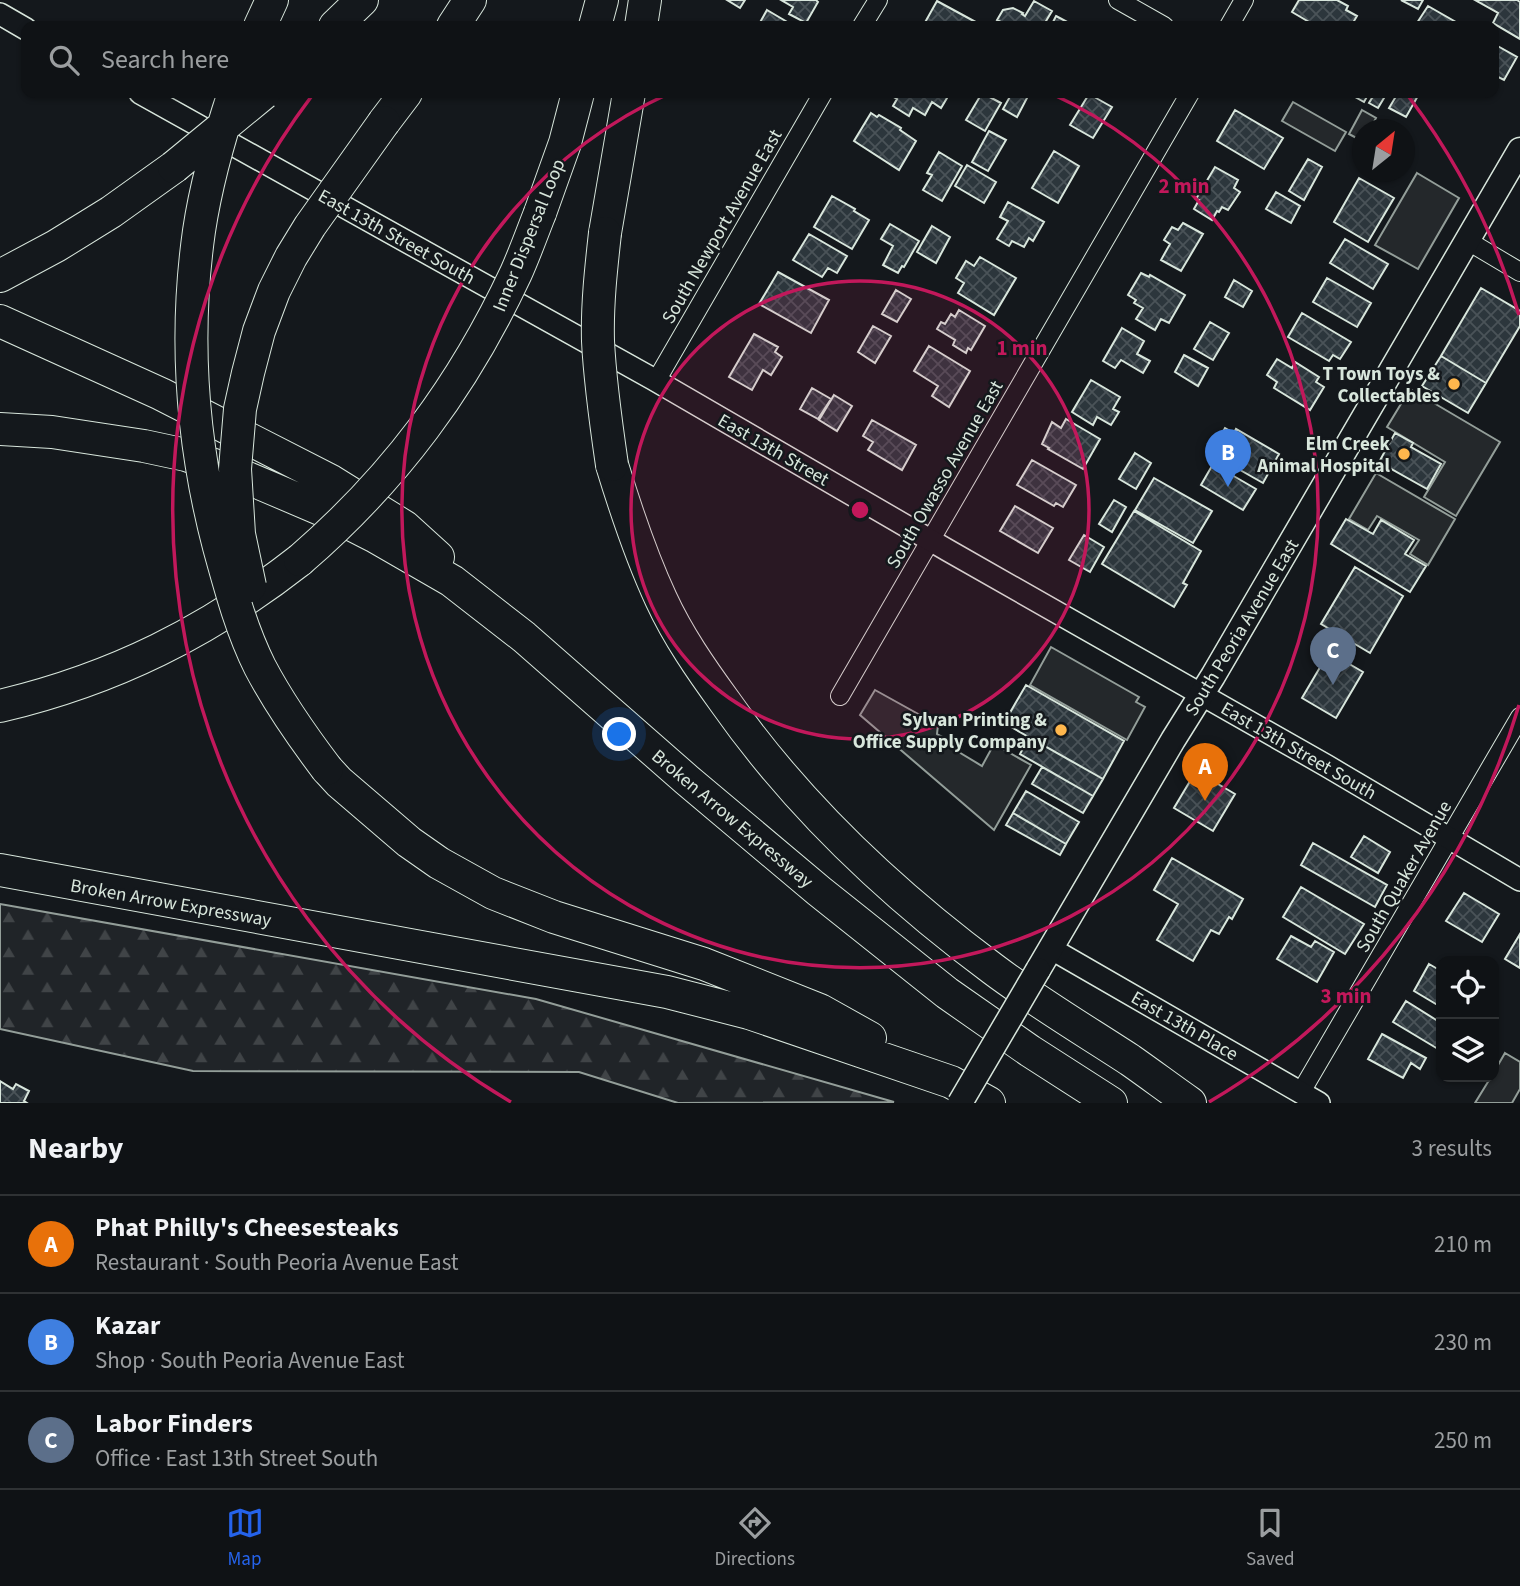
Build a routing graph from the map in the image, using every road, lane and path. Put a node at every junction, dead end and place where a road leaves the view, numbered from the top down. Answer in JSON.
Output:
{"nodes":[{"id":1,"x":272,"y":0,"type":"edge"},
{"id":2,"x":362,"y":0,"type":"edge"},
{"id":3,"x":470,"y":0,"type":"edge"},
{"id":4,"x":602,"y":0,"type":"edge"},
{"id":5,"x":645,"y":0,"type":"edge"},
{"id":6,"x":877,"y":0,"type":"edge"},
{"id":7,"x":1118,"y":0,"type":"edge"},
{"id":8,"x":1244,"y":0,"type":"edge"},
{"id":9,"x":0,"y":14,"type":"edge"},
{"id":10,"x":262,"y":21,"type":"edge"},
{"id":11,"x":340,"y":21,"type":"edge"},
{"id":12,"x":456,"y":21,"type":"edge"},
{"id":13,"x":597,"y":21,"type":"edge"},
{"id":14,"x":642,"y":21,"type":"edge"},
{"id":15,"x":865,"y":21,"type":"edge"},
{"id":16,"x":1155,"y":21,"type":"edge"},
{"id":17,"x":1231,"y":21,"type":"edge"},
{"id":18,"x":21,"y":26,"type":"edge"},
{"id":19,"x":149,"y":98,"type":"edge"},
{"id":20,"x":232,"y":98,"type":"edge"},
{"id":21,"x":258,"y":98,"type":"edge"},
{"id":22,"x":402,"y":98,"type":"edge"},
{"id":23,"x":577,"y":98,"type":"edge"},
{"id":24,"x":628,"y":98,"type":"edge"},
{"id":25,"x":821,"y":98,"type":"edge"},
{"id":26,"x":1187,"y":98,"type":"edge"},
{"id":27,"x":1520,"y":150,"type":"edge"},
{"id":28,"x":1468,"y":241,"type":"junction"},
{"id":29,"x":1520,"y":272,"type":"edge"},
{"id":30,"x":0,"y":276,"type":"edge"},
{"id":31,"x":0,"y":321,"type":"edge"},
{"id":32,"x":655,"y":380,"type":"junction"},
{"id":33,"x":0,"y":429,"type":"edge"},
{"id":34,"x":930,"y":540,"type":"junction"},
{"id":35,"x":524,"y":636,"type":"junction"},
{"id":36,"x":1201,"y":694,"type":"junction"},
{"id":37,"x":840,"y":696,"type":"dead end"},
{"id":38,"x":0,"y":706,"type":"edge"},
{"id":39,"x":1520,"y":717,"type":"edge"},
{"id":40,"x":331,"y":764,"type":"junction"},
{"id":41,"x":1450,"y":838,"type":"junction"},
{"id":42,"x":0,"y":870,"type":"edge"},
{"id":43,"x":0,"y":877,"type":"edge"},
{"id":44,"x":40,"y":878,"type":"junction"},
{"id":45,"x":1520,"y":880,"type":"edge"},
{"id":46,"x":1044,"y":959,"type":"junction"},
{"id":47,"x":956,"y":1092,"type":"edge"},
{"id":48,"x":1310,"y":1098,"type":"edge"},
{"id":49,"x":989,"y":1103,"type":"edge"},
{"id":50,"x":1111,"y":1103,"type":"edge"},
{"id":51,"x":1190,"y":1103,"type":"edge"}],
"edges":[{"from":1,"to":10,"type":"highway"},
{"from":2,"to":11,"type":"highway"},
{"from":3,"to":12,"type":"highway"},
{"from":4,"to":13,"type":"highway"},
{"from":5,"to":14,"type":"highway"},
{"from":6,"to":15,"type":"street"},
{"from":7,"to":16,"type":"street"},
{"from":8,"to":17,"type":"street"},
{"from":9,"to":18,"type":"street"},
{"from":19,"to":32,"type":"street","name":"East 13th Street South"},
{"from":20,"to":40,"type":"highway","bridge":true},
{"from":21,"to":30,"type":"highway","bridge":true},
{"from":22,"to":40,"type":"highway","bridge":true},
{"from":23,"to":38,"type":"highway","name":"Inner Dispersal Loop","bridge":true},
{"from":24,"to":51,"type":"highway","bridge":true},
{"from":25,"to":32,"type":"street","name":"South Newport Avenue East"},
{"from":26,"to":34,"type":"street","name":"South Owasso Avenue East"},
{"from":27,"to":28,"type":"main road","name":"South Peoria Avenue East"},
{"from":28,"to":29,"type":"street"},
{"from":28,"to":36,"type":"main road","name":"South Peoria Avenue East"},
{"from":31,"to":35,"type":"highway"},
{"from":32,"to":34,"type":"street","name":"East 13th Street"},
{"from":33,"to":35,"type":"highway","name":"Broken Arrow Expressway"},
{"from":34,"to":36,"type":"street","name":"East 13th Street South"},
{"from":34,"to":37,"type":"street","name":"South Owasso Avenue East"},
{"from":35,"to":50,"type":"highway","name":"Broken Arrow Expressway"},
{"from":36,"to":41,"type":"street","name":"East 13th Street South"},
{"from":36,"to":46,"type":"main road","name":"South Peoria Avenue East"},
{"from":39,"to":41,"type":"street","name":"South Quaker Avenue"},
{"from":40,"to":47,"type":"highway"},
{"from":41,"to":45,"type":"street","name":"East 13th Street South"},
{"from":41,"to":48,"type":"street","name":"South Quaker Avenue"},
{"from":42,"to":44,"type":"highway","name":"Broken Arrow Expressway"},
{"from":43,"to":44,"type":"highway"},
{"from":44,"to":47,"type":"highway","name":"Broken Arrow Expressway"},
{"from":46,"to":47,"type":"main road","name":"South Peoria Avenue East","bridge":true},
{"from":46,"to":48,"type":"street","name":"East 13th Place"},
{"from":47,"to":49,"type":"highway","name":"Broken Arrow Expressway"}]}
